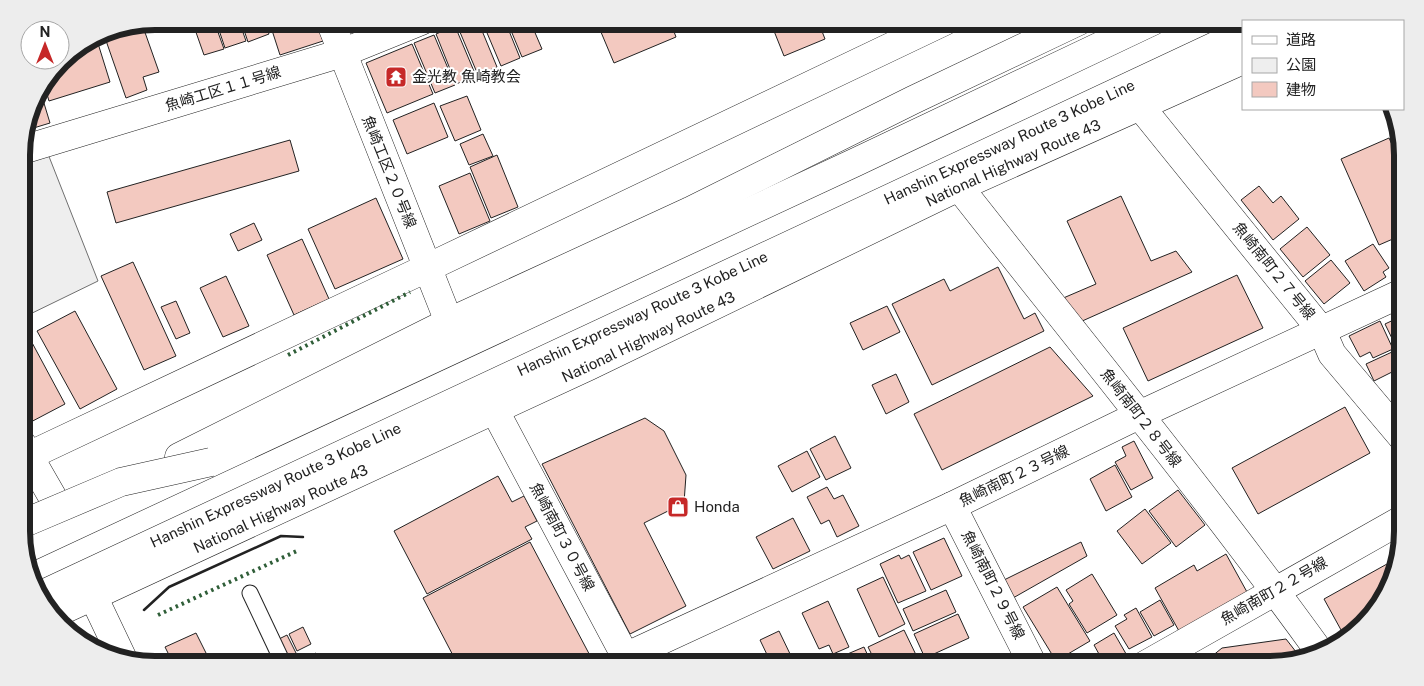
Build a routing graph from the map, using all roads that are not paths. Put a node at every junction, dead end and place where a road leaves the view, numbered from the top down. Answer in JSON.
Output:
{"nodes":[{"id":1,"x":333,"y":30,"type":"edge"},
{"id":2,"x":399,"y":30,"type":"edge"},
{"id":3,"x":925,"y":30,"type":"edge"},
{"id":4,"x":1043,"y":30,"type":"edge"},
{"id":5,"x":1134,"y":30,"type":"edge"},
{"id":6,"x":1242,"y":33,"type":"edge"},
{"id":7,"x":342,"y":53,"type":"junction"},
{"id":8,"x":1242,"y":60,"type":"edge"},
{"id":9,"x":1140,"y":106,"type":"junction"},
{"id":10,"x":30,"y":148,"type":"edge"},
{"id":11,"x":959,"y":187,"type":"junction"},
{"id":12,"x":427,"y":268,"type":"junction"},
{"id":13,"x":1394,"y":297,"type":"edge"},
{"id":14,"x":449,"y":322,"type":"junction"},
{"id":15,"x":1322,"y":331,"type":"junction"},
{"id":16,"x":494,"y":409,"type":"junction"},
{"id":17,"x":1140,"y":415,"type":"junction"},
{"id":18,"x":1394,"y":428,"type":"edge"},
{"id":19,"x":30,"y":451,"type":"edge"},
{"id":20,"x":30,"y":461,"type":"edge"},
{"id":21,"x":211,"y":462,"type":"junction"},
{"id":22,"x":952,"y":506,"type":"junction"},
{"id":23,"x":64,"y":517,"type":"junction"},
{"id":24,"x":30,"y":521,"type":"edge"},
{"id":25,"x":1394,"y":523,"type":"edge"},
{"id":26,"x":30,"y":534,"type":"edge"},
{"id":27,"x":31,"y":546,"type":"edge"},
{"id":28,"x":1276,"y":591,"type":"junction"},
{"id":29,"x":47,"y":593,"type":"edge"},
{"id":30,"x":250,"y":593,"type":"dead end"},
{"id":31,"x":94,"y":596,"type":"junction"},
{"id":32,"x":60,"y":611,"type":"edge"},
{"id":33,"x":1316,"y":646,"type":"edge"},
{"id":34,"x":119,"y":651,"type":"edge"},
{"id":35,"x":280,"y":656,"type":"edge"},
{"id":36,"x":624,"y":656,"type":"edge"},
{"id":37,"x":637,"y":656,"type":"edge"},
{"id":38,"x":1030,"y":656,"type":"edge"},
{"id":39,"x":1160,"y":656,"type":"edge"}],
"edges":[{"from":1,"to":7,"type":"main road","name":"魚崎工区２０号線"},
{"from":2,"to":7,"type":"main road","name":"魚崎工区１１号線"},
{"from":3,"to":12,"type":"main road"},
{"from":4,"to":14,"type":"main road"},
{"from":5,"to":21,"type":"main road"},
{"from":6,"to":29,"type":"main road","name":"Hanshin Expressway Route 3 Kobe Line"},
{"from":7,"to":10,"type":"main road","name":"魚崎工区１１号線"},
{"from":7,"to":12,"type":"main road","name":"魚崎工区２０号線"},
{"from":8,"to":9,"type":"main road","name":"National Highway Route 43"},
{"from":9,"to":11,"type":"main road","name":"National Highway Route 43"},
{"from":9,"to":15,"type":"main road","name":"魚崎南町２７号線"},
{"from":11,"to":16,"type":"main road","name":"National Highway Route 43"},
{"from":11,"to":17,"type":"main road","name":"魚崎南町２８号線"},
{"from":12,"to":14,"type":"main road","name":"魚崎工区２０号線"},
{"from":12,"to":19,"type":"main road"},
{"from":13,"to":15,"type":"main road","name":"魚崎南町２３号線"},
{"from":14,"to":23,"type":"main road"},
{"from":15,"to":17,"type":"main road","name":"魚崎南町２３号線"},
{"from":15,"to":18,"type":"main road","name":"魚崎南町２７号線"},
{"from":16,"to":31,"type":"main road","name":"National Highway Route 43"},
{"from":16,"to":36,"type":"main road","name":"魚崎南町３０号線"},
{"from":17,"to":22,"type":"main road","name":"魚崎南町２３号線"},
{"from":17,"to":28,"type":"main road","name":"魚崎南町２８号線"},
{"from":20,"to":23,"type":"main road"},
{"from":21,"to":24,"type":"main road","bridge":true},
{"from":21,"to":27,"type":"main road","bridge":true},
{"from":22,"to":37,"type":"main road","name":"魚崎南町２３号線"},
{"from":22,"to":38,"type":"main road","name":"魚崎南町２９号線"},
{"from":23,"to":26,"type":"main road"},
{"from":25,"to":28,"type":"main road","name":"魚崎南町２２号線"},
{"from":28,"to":33,"type":"main road","name":"魚崎南町２８号線"},
{"from":28,"to":39,"type":"main road","name":"魚崎南町２２号線"},
{"from":30,"to":35,"type":"lane"},
{"from":31,"to":32,"type":"main road","name":"National Highway Route 43"},
{"from":31,"to":34,"type":"main road"}]}
